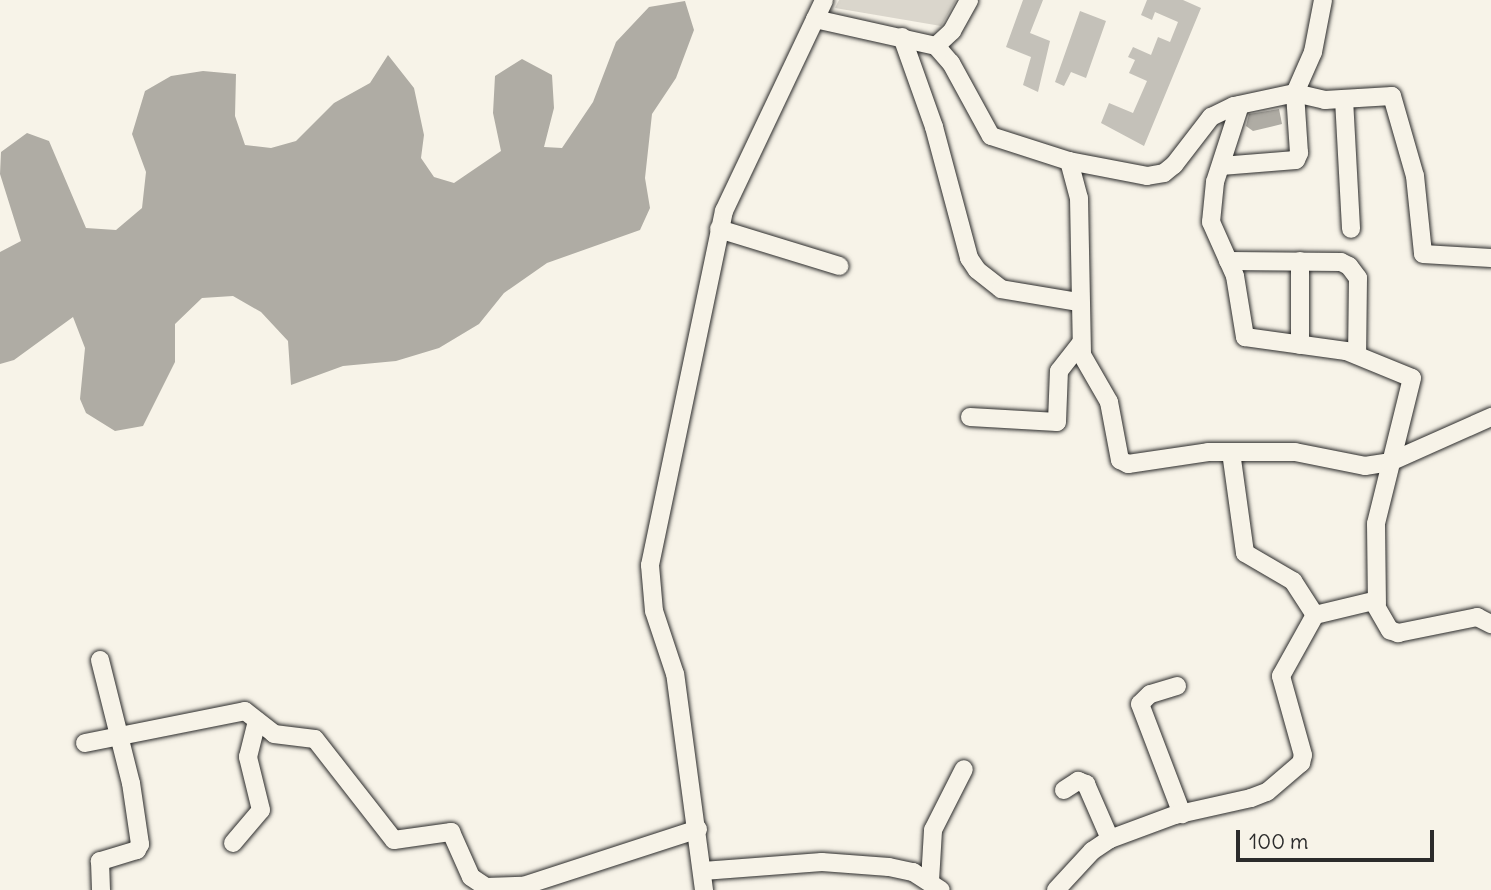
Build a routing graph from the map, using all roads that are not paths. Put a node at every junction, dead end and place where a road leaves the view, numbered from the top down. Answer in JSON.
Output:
{"nodes":[{"id":1,"x":824,"y":0,"type":"edge"},
{"id":2,"x":969,"y":0,"type":"edge"},
{"id":3,"x":1323,"y":0,"type":"edge"},
{"id":4,"x":815,"y":19,"type":"junction"},
{"id":5,"x":902,"y":37,"type":"junction"},
{"id":6,"x":936,"y":46,"type":"junction"},
{"id":7,"x":1295,"y":93,"type":"junction"},
{"id":8,"x":1344,"y":99,"type":"junction"},
{"id":9,"x":1240,"y":105,"type":"junction"},
{"id":10,"x":1069,"y":161,"type":"junction"},
{"id":11,"x":1221,"y":166,"type":"junction"},
{"id":12,"x":719,"y":229,"type":"junction"},
{"id":13,"x":1351,"y":229,"type":"dead end"},
{"id":14,"x":1491,"y":258,"type":"edge"},
{"id":15,"x":1228,"y":261,"type":"junction"},
{"id":16,"x":1300,"y":261,"type":"junction"},
{"id":17,"x":839,"y":266,"type":"dead end"},
{"id":18,"x":1079,"y":302,"type":"junction"},
{"id":19,"x":1080,"y":344,"type":"junction"},
{"id":20,"x":1300,"y":345,"type":"junction"},
{"id":21,"x":1357,"y":355,"type":"junction"},
{"id":22,"x":970,"y":417,"type":"dead end"},
{"id":23,"x":1491,"y":417,"type":"edge"},
{"id":24,"x":1231,"y":452,"type":"junction"},
{"id":25,"x":1390,"y":463,"type":"junction"},
{"id":26,"x":1377,"y":604,"type":"junction"},
{"id":27,"x":1315,"y":614,"type":"junction"},
{"id":28,"x":1491,"y":624,"type":"edge"},
{"id":29,"x":100,"y":660,"type":"dead end"},
{"id":30,"x":1177,"y":686,"type":"dead end"},
{"id":31,"x":257,"y":722,"type":"junction"},
{"id":32,"x":120,"y":736,"type":"junction"},
{"id":33,"x":85,"y":743,"type":"dead end"},
{"id":34,"x":964,"y":769,"type":"dead end"},
{"id":35,"x":1064,"y":790,"type":"dead end"},
{"id":36,"x":1182,"y":814,"type":"junction"},
{"id":37,"x":698,"y":829,"type":"junction"},
{"id":38,"x":1110,"y":839,"type":"junction"},
{"id":39,"x":233,"y":843,"type":"dead end"},
{"id":40,"x":703,"y":871,"type":"junction"},
{"id":41,"x":935,"y":885,"type":"edge"},
{"id":42,"x":101,"y":890,"type":"edge"},
{"id":43,"x":704,"y":890,"type":"edge"},
{"id":44,"x":1056,"y":890,"type":"edge"}],
"edges":[{"from":1,"to":4,"type":"street"},
{"from":2,"to":6,"type":"street"},
{"from":3,"to":7,"type":"street"},
{"from":4,"to":5,"type":"street"},
{"from":4,"to":12,"type":"street"},
{"from":5,"to":6,"type":"street"},
{"from":5,"to":18,"type":"street"},
{"from":6,"to":10,"type":"street"},
{"from":7,"to":8,"type":"street"},
{"from":7,"to":9,"type":"street"},
{"from":7,"to":11,"type":"street"},
{"from":8,"to":13,"type":"street"},
{"from":8,"to":14,"type":"street"},
{"from":9,"to":10,"type":"street"},
{"from":9,"to":11,"type":"street"},
{"from":10,"to":18,"type":"street"},
{"from":11,"to":15,"type":"street"},
{"from":12,"to":17,"type":"street"},
{"from":12,"to":37,"type":"street"},
{"from":15,"to":16,"type":"street"},
{"from":15,"to":20,"type":"street"},
{"from":16,"to":20,"type":"street"},
{"from":16,"to":21,"type":"street"},
{"from":18,"to":19,"type":"street"},
{"from":19,"to":22,"type":"street"},
{"from":19,"to":24,"type":"street"},
{"from":20,"to":21,"type":"street"},
{"from":21,"to":25,"type":"street"},
{"from":23,"to":25,"type":"street"},
{"from":24,"to":25,"type":"street"},
{"from":24,"to":27,"type":"street"},
{"from":25,"to":26,"type":"street"},
{"from":26,"to":27,"type":"street"},
{"from":26,"to":28,"type":"street"},
{"from":27,"to":36,"type":"street"},
{"from":29,"to":32,"type":"street"},
{"from":30,"to":36,"type":"street"},
{"from":31,"to":32,"type":"street"},
{"from":31,"to":37,"type":"street"},
{"from":31,"to":39,"type":"street"},
{"from":32,"to":33,"type":"street"},
{"from":32,"to":42,"type":"street"},
{"from":34,"to":41,"type":"street"},
{"from":35,"to":38,"type":"street"},
{"from":36,"to":38,"type":"street"},
{"from":37,"to":40,"type":"street"},
{"from":38,"to":44,"type":"street"},
{"from":40,"to":41,"type":"street"},
{"from":40,"to":43,"type":"street"}]}
